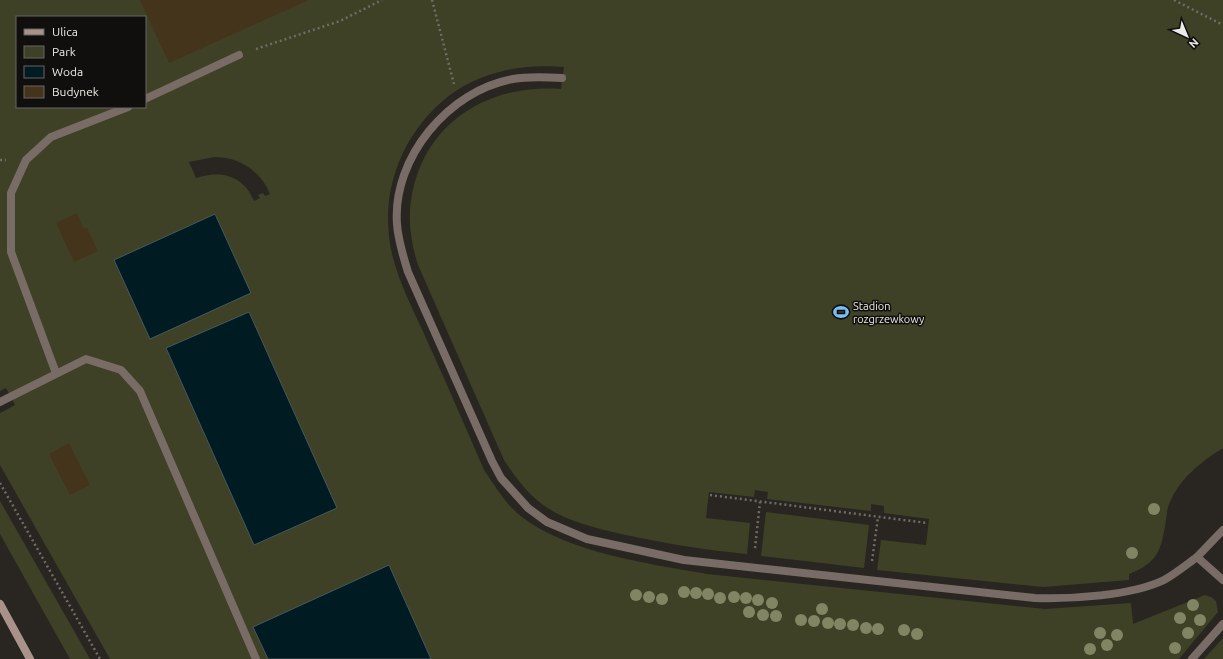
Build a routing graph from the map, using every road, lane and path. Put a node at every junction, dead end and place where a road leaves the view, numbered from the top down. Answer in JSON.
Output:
{"nodes":[{"id":1,"x":382,"y":0,"type":"edge"},
{"id":2,"x":432,"y":0,"type":"edge"},
{"id":3,"x":1174,"y":0,"type":"edge"},
{"id":4,"x":1223,"y":25,"type":"edge"},
{"id":5,"x":239,"y":55,"type":"joint"},
{"id":6,"x":562,"y":78,"type":"dead end"},
{"id":7,"x":146,"y":99,"type":"edge"},
{"id":8,"x":458,"y":102,"type":"junction"},
{"id":9,"x":125,"y":108,"type":"edge"},
{"id":10,"x":56,"y":374,"type":"junction"},
{"id":11,"x":0,"y":402,"type":"edge"},
{"id":12,"x":0,"y":483,"type":"edge"},
{"id":13,"x":710,"y":495,"type":"dead end"},
{"id":14,"x":760,"y":502,"type":"junction"},
{"id":15,"x":878,"y":517,"type":"junction"},
{"id":16,"x":927,"y":523,"type":"dead end"},
{"id":17,"x":1223,"y":530,"type":"edge"},
{"id":18,"x":1197,"y":557,"type":"junction"},
{"id":19,"x":752,"y":566,"type":"junction"},
{"id":20,"x":870,"y":579,"type":"junction"},
{"id":21,"x":1223,"y":580,"type":"edge"},
{"id":22,"x":0,"y":604,"type":"edge"},
{"id":23,"x":1223,"y":624,"type":"edge"},
{"id":24,"x":30,"y":659,"type":"edge"},
{"id":25,"x":100,"y":659,"type":"edge"},
{"id":26,"x":256,"y":659,"type":"edge"},
{"id":27,"x":1192,"y":659,"type":"edge"}],
"edges":[{"from":1,"to":5,"type":"path"},
{"from":2,"to":8,"type":"path"},
{"from":3,"to":4,"type":"path"},
{"from":5,"to":7,"type":"street"},
{"from":6,"to":8,"type":"street"},
{"from":8,"to":19,"type":"street"},
{"from":9,"to":10,"type":"street"},
{"from":10,"to":11,"type":"street"},
{"from":10,"to":26,"type":"street"},
{"from":12,"to":25,"type":"path"},
{"from":13,"to":14,"type":"path"},
{"from":14,"to":15,"type":"path"},
{"from":14,"to":19,"type":"path"},
{"from":15,"to":16,"type":"path"},
{"from":15,"to":20,"type":"path"},
{"from":17,"to":18,"type":"street"},
{"from":18,"to":20,"type":"street"},
{"from":18,"to":21,"type":"street"},
{"from":19,"to":20,"type":"street"},
{"from":22,"to":24,"type":"main road"},
{"from":23,"to":27,"type":"street"}]}
